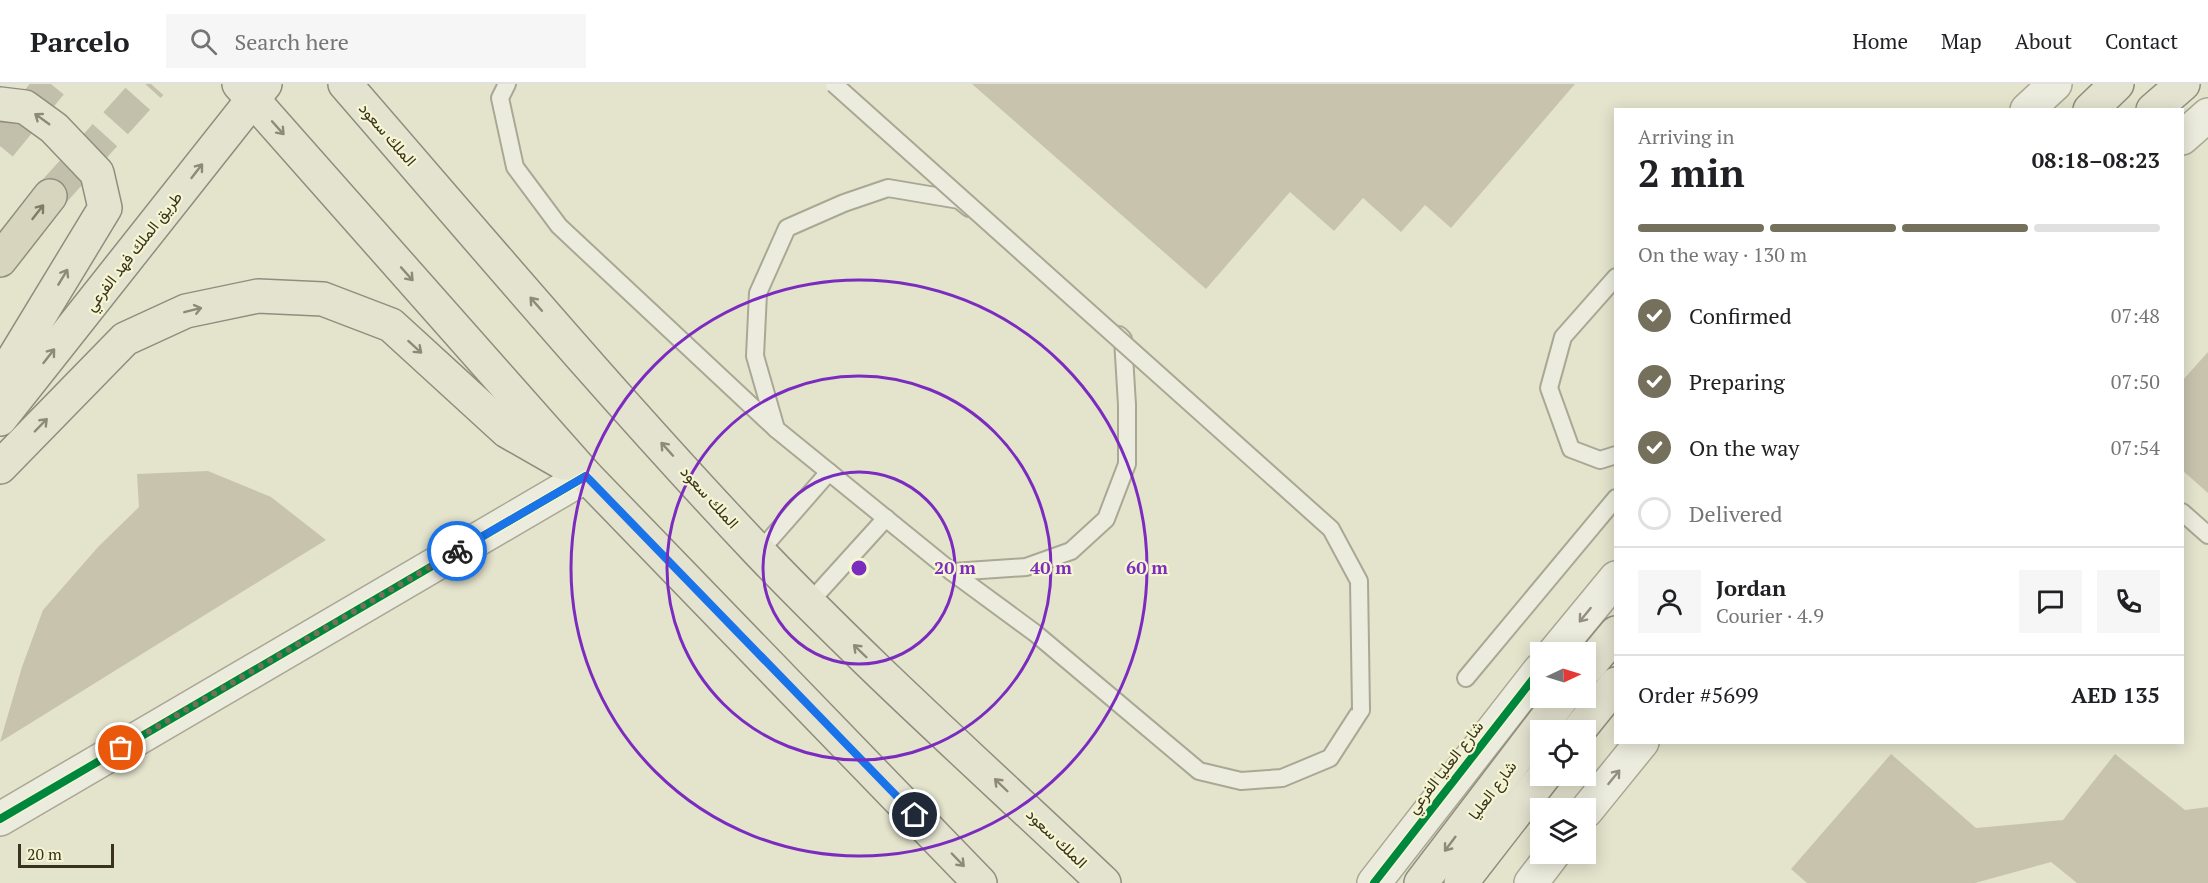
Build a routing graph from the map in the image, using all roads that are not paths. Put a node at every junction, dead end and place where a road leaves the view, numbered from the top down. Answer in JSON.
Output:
{"nodes":[{"id":1,"x":345,"y":84,"type":"edge"},
{"id":2,"x":507,"y":84,"type":"edge"},
{"id":3,"x":834,"y":84,"type":"edge"},
{"id":4,"x":2055,"y":84,"type":"edge"},
{"id":5,"x":2117,"y":84,"type":"edge"},
{"id":6,"x":2183,"y":84,"type":"edge"},
{"id":7,"x":252,"y":89,"type":"edge"},
{"id":8,"x":0,"y":104,"type":"edge"},
{"id":9,"x":2029,"y":108,"type":"edge"},
{"id":10,"x":2092,"y":108,"type":"edge"},
{"id":11,"x":2155,"y":108,"type":"edge"},
{"id":12,"x":2208,"y":115,"type":"edge"},
{"id":13,"x":2184,"y":136,"type":"edge"},
{"id":14,"x":50,"y":196,"type":"tunnel mouth"},
{"id":15,"x":0,"y":260,"type":"edge"},
{"id":16,"x":1614,"y":279,"type":"edge"},
{"id":17,"x":0,"y":381,"type":"edge"},
{"id":18,"x":0,"y":418,"type":"edge"},
{"id":19,"x":776,"y":429,"type":"junction"},
{"id":20,"x":1614,"y":456,"type":"edge"},
{"id":21,"x":0,"y":467,"type":"edge"},
{"id":22,"x":829,"y":472,"type":"junction"},
{"id":23,"x":586,"y":476,"type":"junction"},
{"id":24,"x":1614,"y":500,"type":"edge"},
{"id":25,"x":2184,"y":514,"type":"edge"},
{"id":26,"x":886,"y":518,"type":"junction"},
{"id":27,"x":2208,"y":535,"type":"edge"},
{"id":28,"x":759,"y":552,"type":"junction"},
{"id":29,"x":952,"y":572,"type":"junction"},
{"id":30,"x":1614,"y":580,"type":"edge"},
{"id":31,"x":809,"y":603,"type":"junction"},
{"id":32,"x":1614,"y":635,"type":"edge"},
{"id":33,"x":1563,"y":642,"type":"edge"},
{"id":34,"x":1596,"y":657,"type":"edge"},
{"id":35,"x":1466,"y":678,"type":"dead end"},
{"id":36,"x":1530,"y":683,"type":"edge"},
{"id":37,"x":1614,"y":686,"type":"edge"},
{"id":38,"x":1554,"y":708,"type":"edge"},
{"id":39,"x":1587,"y":720,"type":"edge"},
{"id":40,"x":1640,"y":744,"type":"edge"},
{"id":41,"x":1536,"y":786,"type":"edge"},
{"id":42,"x":1596,"y":799,"type":"edge"},
{"id":43,"x":0,"y":819,"type":"edge"},
{"id":44,"x":1545,"y":864,"type":"edge"},
{"id":45,"x":980,"y":883,"type":"edge"},
{"id":46,"x":1104,"y":883,"type":"edge"},
{"id":47,"x":1374,"y":883,"type":"edge"},
{"id":48,"x":1421,"y":883,"type":"edge"},
{"id":49,"x":1461,"y":883,"type":"edge"},
{"id":50,"x":1531,"y":883,"type":"edge"}],
"edges":[{"from":28,"to":1,"type":"main road","name":"الملك سعود","one_way":true},
{"from":2,"to":19,"type":"lane"},
{"from":3,"to":29,"type":"lane","bridge":true},
{"from":4,"to":9,"type":"street"},
{"from":5,"to":10,"type":"main road"},
{"from":6,"to":11,"type":"main road"},
{"from":18,"to":7,"type":"main road","name":"طريق الملك فهد الفرعي","one_way":true},
{"from":7,"to":23,"type":"main road","one_way":true},
{"from":17,"to":8,"type":"main road","one_way":true},
{"from":12,"to":13,"type":"street"},
{"from":15,"to":14,"type":"highway","one_way":true},
{"from":16,"to":20,"type":"lane"},
{"from":19,"to":22,"type":"lane"},
{"from":19,"to":29,"type":"lane"},
{"from":21,"to":23,"type":"main road","one_way":true},
{"from":22,"to":26,"type":"lane"},
{"from":22,"to":28,"type":"lane"},
{"from":23,"to":43,"type":"street"},
{"from":23,"to":45,"type":"main road","one_way":true},
{"from":24,"to":35,"type":"lane"},
{"from":25,"to":27,"type":"lane"},
{"from":26,"to":29,"type":"lane"},
{"from":26,"to":31,"type":"lane"},
{"from":28,"to":31,"type":"main road","name":"الملك سعود"},
{"from":30,"to":33,"type":"street","one_way":true},
{"from":46,"to":31,"type":"main road","name":"الملك سعود","one_way":true},
{"from":32,"to":34,"type":"main road"},
{"from":36,"to":47,"type":"street","name":"شارع العليا الفرعي"},
{"from":37,"to":39,"type":"main road"},
{"from":38,"to":48,"type":"main road","name":"شارع العليا","one_way":true},
{"from":42,"to":40,"type":"street","one_way":true},
{"from":41,"to":49,"type":"main road","name":"شارع العليا"},
{"from":44,"to":50,"type":"street"}]}
